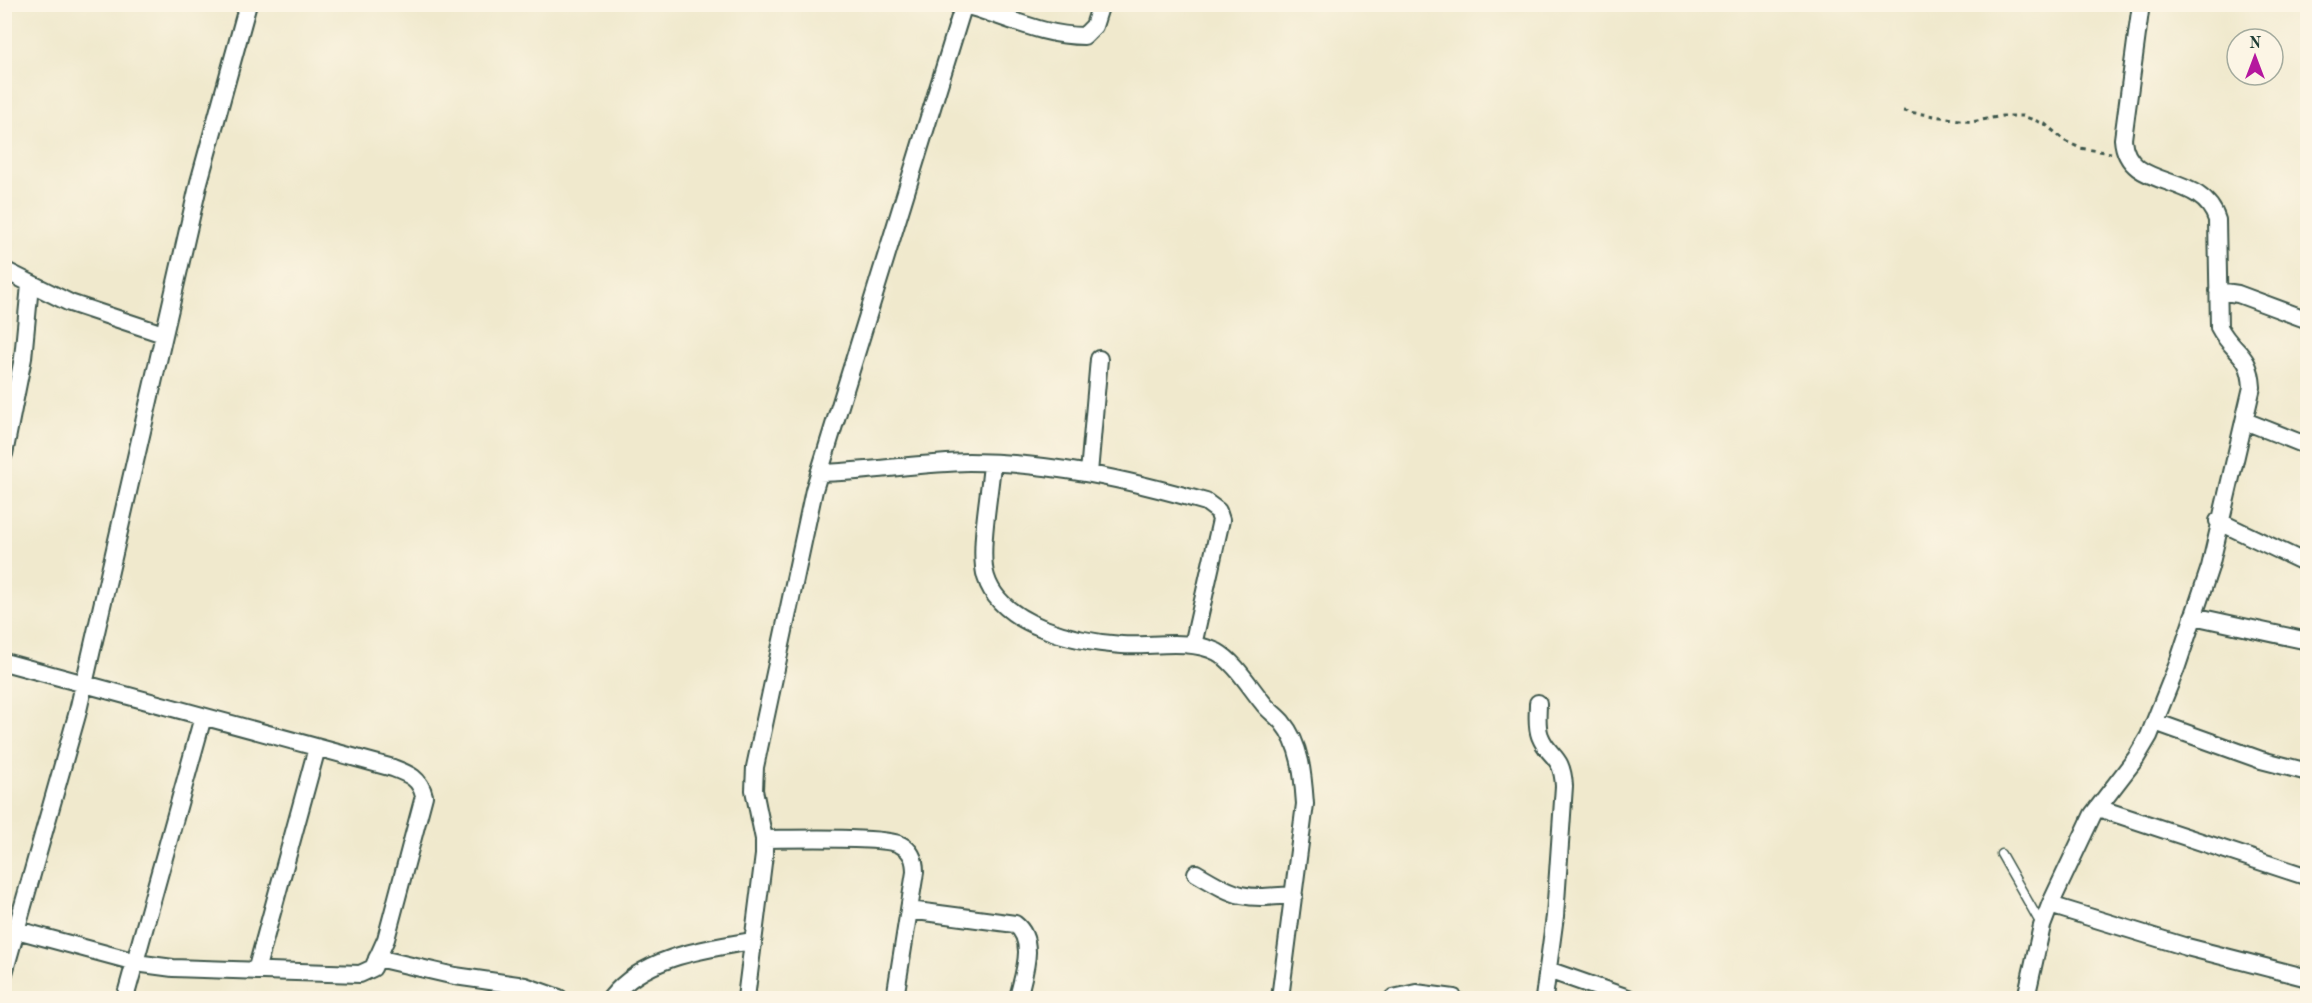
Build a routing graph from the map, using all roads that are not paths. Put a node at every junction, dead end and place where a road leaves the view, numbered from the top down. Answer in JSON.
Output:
{"nodes":[{"id":1,"x":248,"y":4,"type":"edge"},
{"id":2,"x":1101,"y":4,"type":"edge"},
{"id":3,"x":2141,"y":4,"type":"edge"},
{"id":4,"x":963,"y":5,"type":"edge"},
{"id":5,"x":4,"y":270,"type":"edge"},
{"id":6,"x":30,"y":285,"type":"junction"},
{"id":7,"x":2218,"y":291,"type":"junction"},
{"id":8,"x":2307,"y":320,"type":"edge"},
{"id":9,"x":163,"y":334,"type":"junction"},
{"id":10,"x":1099,"y":359,"type":"dead end"},
{"id":11,"x":2245,"y":421,"type":"junction"},
{"id":12,"x":2307,"y":446,"type":"edge"},
{"id":13,"x":4,"y":454,"type":"edge"},
{"id":14,"x":992,"y":464,"type":"junction"},
{"id":15,"x":819,"y":473,"type":"junction"},
{"id":16,"x":1089,"y":473,"type":"junction"},
{"id":17,"x":2218,"y":521,"type":"junction"},
{"id":18,"x":2307,"y":564,"type":"edge"},
{"id":19,"x":2193,"y":616,"type":"junction"},
{"id":20,"x":2307,"y":641,"type":"edge"},
{"id":21,"x":1193,"y":645,"type":"junction"},
{"id":22,"x":4,"y":662,"type":"edge"},
{"id":23,"x":84,"y":684,"type":"junction"},
{"id":24,"x":1538,"y":702,"type":"dead end"},
{"id":25,"x":203,"y":717,"type":"junction"},
{"id":26,"x":2155,"y":722,"type":"junction"},
{"id":27,"x":317,"y":747,"type":"junction"},
{"id":28,"x":2307,"y":772,"type":"edge"},
{"id":29,"x":2098,"y":808,"type":"junction"},
{"id":30,"x":764,"y":839,"type":"junction"},
{"id":31,"x":2001,"y":854,"type":"dead end"},
{"id":32,"x":1196,"y":873,"type":"dead end"},
{"id":33,"x":2307,"y":877,"type":"edge"},
{"id":34,"x":1294,"y":895,"type":"junction"},
{"id":35,"x":2050,"y":905,"type":"junction"},
{"id":36,"x":909,"y":910,"type":"junction"},
{"id":37,"x":2042,"y":926,"type":"junction"},
{"id":38,"x":17,"y":930,"type":"junction"},
{"id":39,"x":752,"y":941,"type":"junction"},
{"id":40,"x":377,"y":958,"type":"junction"},
{"id":41,"x":135,"y":962,"type":"junction"},
{"id":42,"x":1548,"y":970,"type":"junction"},
{"id":43,"x":256,"y":971,"type":"junction"},
{"id":44,"x":4,"y":973,"type":"edge"},
{"id":45,"x":2307,"y":978,"type":"edge"},
{"id":46,"x":125,"y":999,"type":"edge"},
{"id":47,"x":559,"y":999,"type":"edge"},
{"id":48,"x":611,"y":999,"type":"edge"},
{"id":49,"x":746,"y":999,"type":"edge"},
{"id":50,"x":895,"y":999,"type":"edge"},
{"id":51,"x":1018,"y":999,"type":"edge"},
{"id":52,"x":1280,"y":999,"type":"edge"},
{"id":53,"x":1393,"y":999,"type":"edge"},
{"id":54,"x":1454,"y":999,"type":"edge"},
{"id":55,"x":1544,"y":999,"type":"edge"},
{"id":56,"x":1628,"y":999,"type":"edge"},
{"id":57,"x":2026,"y":999,"type":"edge"}],
"edges":[{"from":1,"to":9,"type":"street"},
{"from":2,"to":4,"type":"street"},
{"from":3,"to":7,"type":"street"},
{"from":4,"to":15,"type":"street"},
{"from":5,"to":6,"type":"street"},
{"from":6,"to":9,"type":"street"},
{"from":6,"to":13,"type":"street"},
{"from":7,"to":8,"type":"street"},
{"from":7,"to":11,"type":"street"},
{"from":9,"to":23,"type":"street"},
{"from":10,"to":16,"type":"street"},
{"from":11,"to":12,"type":"street"},
{"from":11,"to":17,"type":"street"},
{"from":14,"to":15,"type":"street"},
{"from":14,"to":16,"type":"street"},
{"from":14,"to":21,"type":"street"},
{"from":15,"to":30,"type":"street"},
{"from":16,"to":21,"type":"street"},
{"from":17,"to":18,"type":"street"},
{"from":17,"to":19,"type":"street"},
{"from":19,"to":20,"type":"street"},
{"from":19,"to":26,"type":"street"},
{"from":21,"to":34,"type":"street"},
{"from":22,"to":23,"type":"street"},
{"from":23,"to":25,"type":"street"},
{"from":23,"to":38,"type":"street"},
{"from":24,"to":42,"type":"street"},
{"from":25,"to":27,"type":"street"},
{"from":25,"to":41,"type":"street"},
{"from":26,"to":28,"type":"street"},
{"from":26,"to":29,"type":"street"},
{"from":27,"to":40,"type":"street"},
{"from":27,"to":43,"type":"street"},
{"from":29,"to":33,"type":"street"},
{"from":29,"to":35,"type":"street"},
{"from":30,"to":36,"type":"street"},
{"from":30,"to":39,"type":"street"},
{"from":31,"to":37,"type":"lane"},
{"from":32,"to":34,"type":"street"},
{"from":34,"to":52,"type":"street"},
{"from":35,"to":37,"type":"street"},
{"from":35,"to":45,"type":"street"},
{"from":36,"to":50,"type":"street"},
{"from":36,"to":51,"type":"street"},
{"from":37,"to":57,"type":"street"},
{"from":38,"to":41,"type":"street"},
{"from":38,"to":44,"type":"street"},
{"from":39,"to":48,"type":"street"},
{"from":39,"to":49,"type":"street"},
{"from":40,"to":43,"type":"street"},
{"from":40,"to":47,"type":"street"},
{"from":41,"to":43,"type":"street"},
{"from":41,"to":46,"type":"street"},
{"from":42,"to":55,"type":"street"},
{"from":42,"to":56,"type":"street"},
{"from":53,"to":54,"type":"street"}]}
